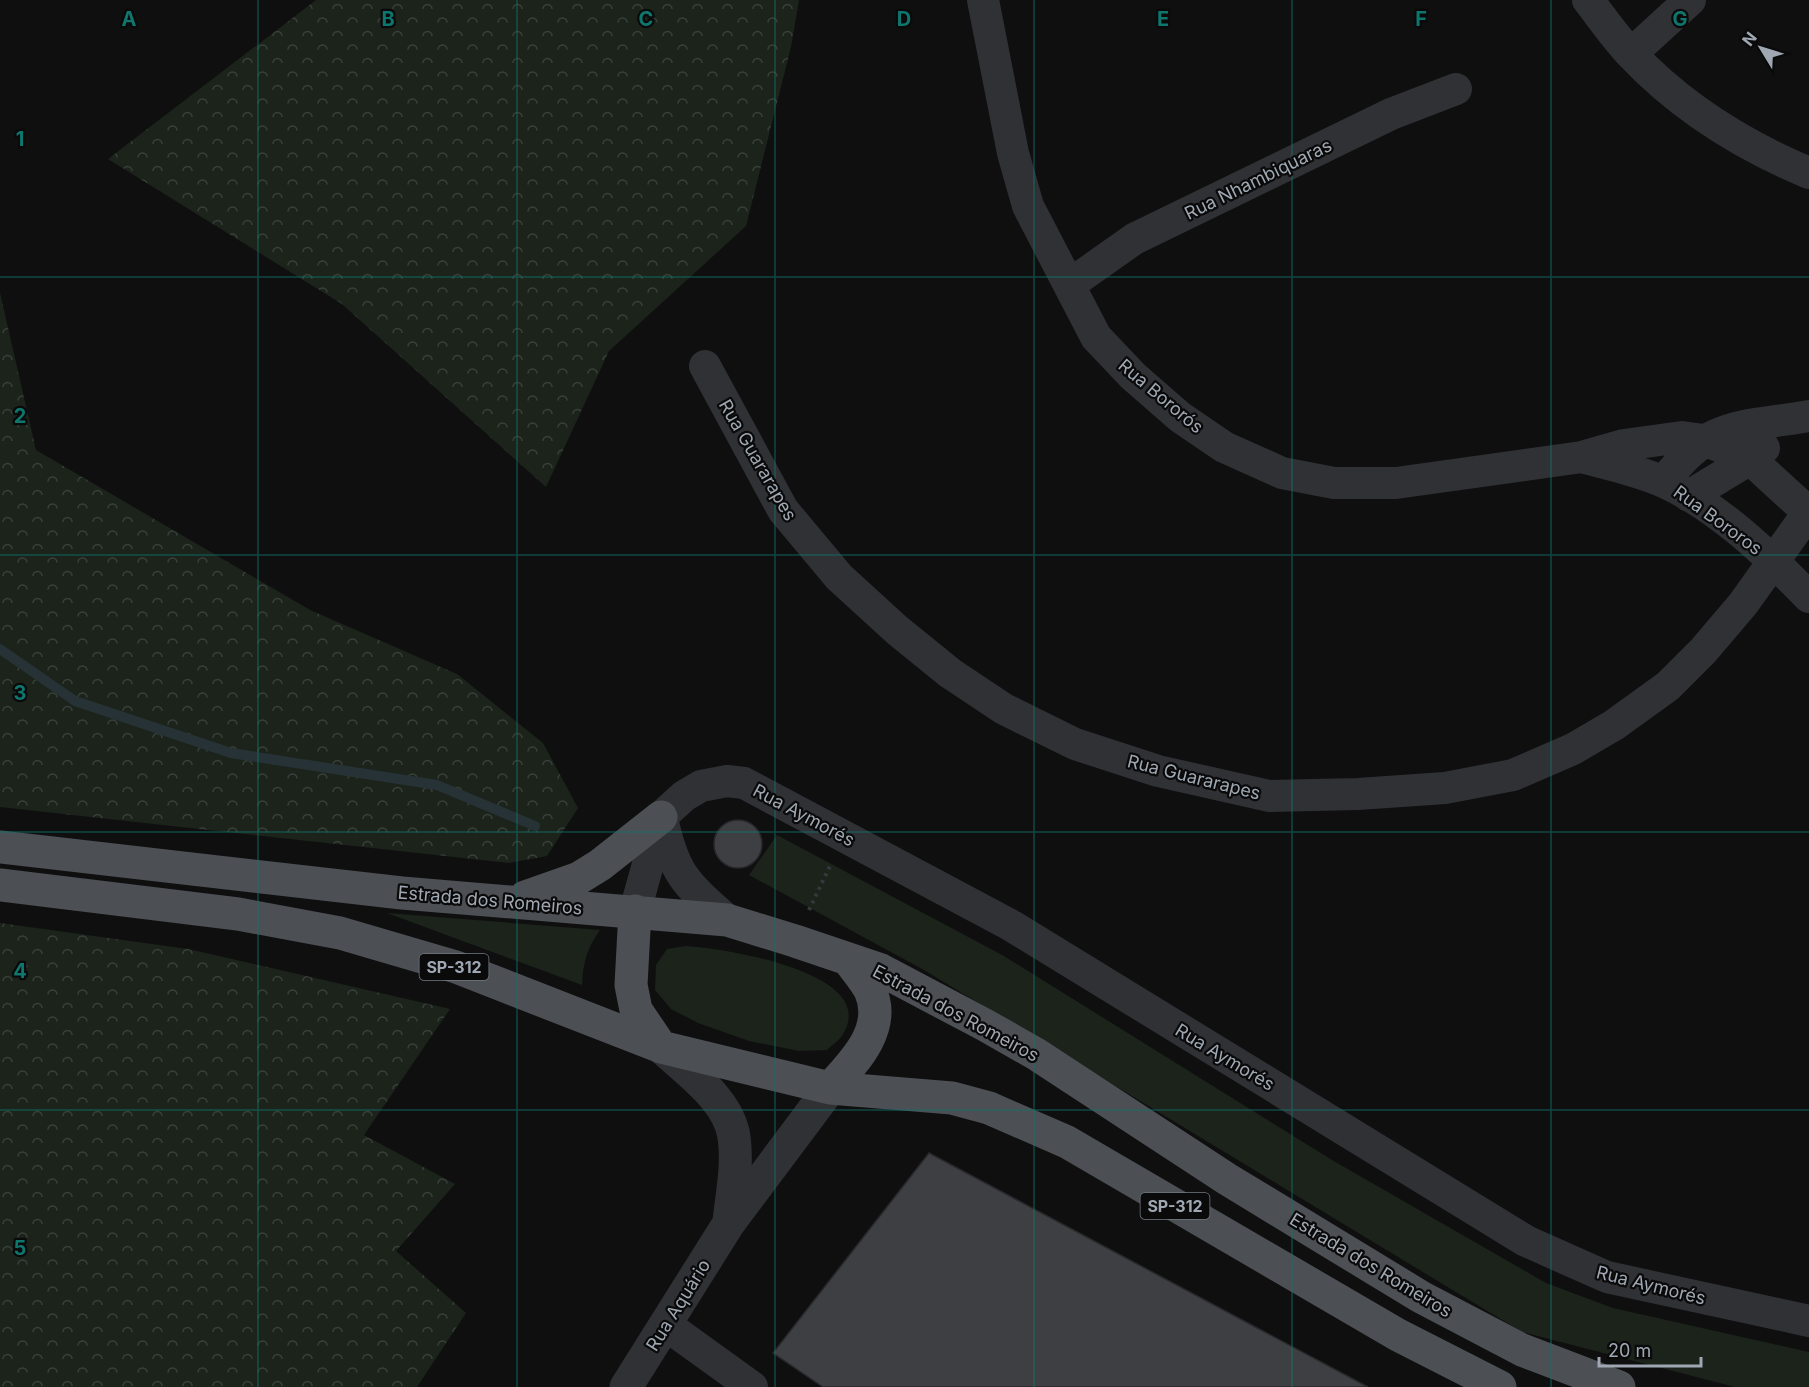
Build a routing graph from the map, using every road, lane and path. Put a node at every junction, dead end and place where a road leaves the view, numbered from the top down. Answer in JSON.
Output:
{"nodes":[{"id":1,"x":983,"y":0,"type":"edge"},
{"id":2,"x":1587,"y":0,"type":"edge"},
{"id":3,"x":1690,"y":0,"type":"edge"},
{"id":4,"x":1630,"y":54,"type":"junction"},
{"id":5,"x":1456,"y":89,"type":"dead end"},
{"id":6,"x":1809,"y":173,"type":"edge"},
{"id":7,"x":1070,"y":285,"type":"junction"},
{"id":8,"x":705,"y":366,"type":"dead end"},
{"id":9,"x":1804,"y":417,"type":"edge"},
{"id":10,"x":1704,"y":441,"type":"junction"},
{"id":11,"x":1582,"y":457,"type":"junction"},
{"id":12,"x":1750,"y":459,"type":"junction"},
{"id":13,"x":1677,"y":489,"type":"junction"},
{"id":14,"x":1809,"y":513,"type":"edge"},
{"id":15,"x":1774,"y":562,"type":"junction"},
{"id":16,"x":1809,"y":597,"type":"edge"},
{"id":17,"x":661,"y":817,"type":"junction"},
{"id":18,"x":844,"y":836,"type":"junction"},
{"id":19,"x":0,"y":847,"type":"edge"},
{"id":20,"x":0,"y":885,"type":"edge"},
{"id":21,"x":512,"y":901,"type":"junction"},
{"id":22,"x":635,"y":911,"type":"junction"},
{"id":23,"x":728,"y":920,"type":"junction"},
{"id":24,"x":795,"y":941,"type":"junction"},
{"id":25,"x":848,"y":959,"type":"junction"},
{"id":26,"x":661,"y":1047,"type":"junction"},
{"id":27,"x":830,"y":1088,"type":"junction"},
{"id":28,"x":729,"y":1223,"type":"junction"},
{"id":29,"x":1809,"y":1321,"type":"edge"},
{"id":30,"x":666,"y":1325,"type":"junction"},
{"id":31,"x":626,"y":1387,"type":"edge"},
{"id":32,"x":752,"y":1387,"type":"edge"},
{"id":33,"x":1500,"y":1387,"type":"edge"},
{"id":34,"x":1619,"y":1387,"type":"edge"}],
"edges":[{"from":1,"to":7,"type":"street","name":"Rua Bororós"},
{"from":2,"to":4,"type":"street"},
{"from":3,"to":4,"type":"street"},
{"from":4,"to":6,"type":"street"},
{"from":5,"to":7,"type":"street","name":"Rua Nhambiquaras"},
{"from":7,"to":11,"type":"street","name":"Rua Bororós"},
{"from":8,"to":15,"type":"street","name":"Rua Guararapes"},
{"from":9,"to":10,"type":"street"},
{"from":9,"to":12,"type":"street"},
{"from":10,"to":11,"type":"street"},
{"from":10,"to":12,"type":"street"},
{"from":10,"to":13,"type":"street"},
{"from":11,"to":13,"type":"street","name":"Rua Bororos"},
{"from":12,"to":13,"type":"street"},
{"from":12,"to":14,"type":"street"},
{"from":13,"to":15,"type":"street","name":"Rua Bororos"},
{"from":14,"to":15,"type":"street","name":"Rua Guararapes"},
{"from":15,"to":16,"type":"street","name":"Rua Bororos"},
{"from":17,"to":18,"type":"street","name":"Rua Aymorés"},
{"from":17,"to":21,"type":"main road"},
{"from":17,"to":22,"type":"street"},
{"from":17,"to":23,"type":"street"},
{"from":18,"to":24,"type":"path"},
{"from":18,"to":29,"type":"street","name":"Rua Aymorés"},
{"from":19,"to":21,"type":"main road","name":"Estrada dos Romeiros","number":"SP-312"},
{"from":20,"to":26,"type":"main road","number":"SP-312"},
{"from":21,"to":22,"type":"main road","name":"Estrada dos Romeiros","number":"SP-312"},
{"from":22,"to":23,"type":"main road","name":"Estrada dos Romeiros","number":"SP-312"},
{"from":22,"to":26,"type":"main road"},
{"from":23,"to":24,"type":"main road","name":"Estrada dos Romeiros","number":"SP-312"},
{"from":24,"to":25,"type":"main road","name":"Estrada dos Romeiros","number":"SP-312"},
{"from":25,"to":27,"type":"main road"},
{"from":25,"to":34,"type":"main road","name":"Estrada dos Romeiros","number":"SP-312"},
{"from":26,"to":27,"type":"main road","number":"SP-312"},
{"from":26,"to":28,"type":"street"},
{"from":27,"to":28,"type":"street","name":"Rua Aquário"},
{"from":27,"to":33,"type":"main road","number":"SP-312"},
{"from":28,"to":30,"type":"street","name":"Rua Aquário"},
{"from":30,"to":31,"type":"street","name":"Rua Aquário"},
{"from":30,"to":32,"type":"street"}]}
